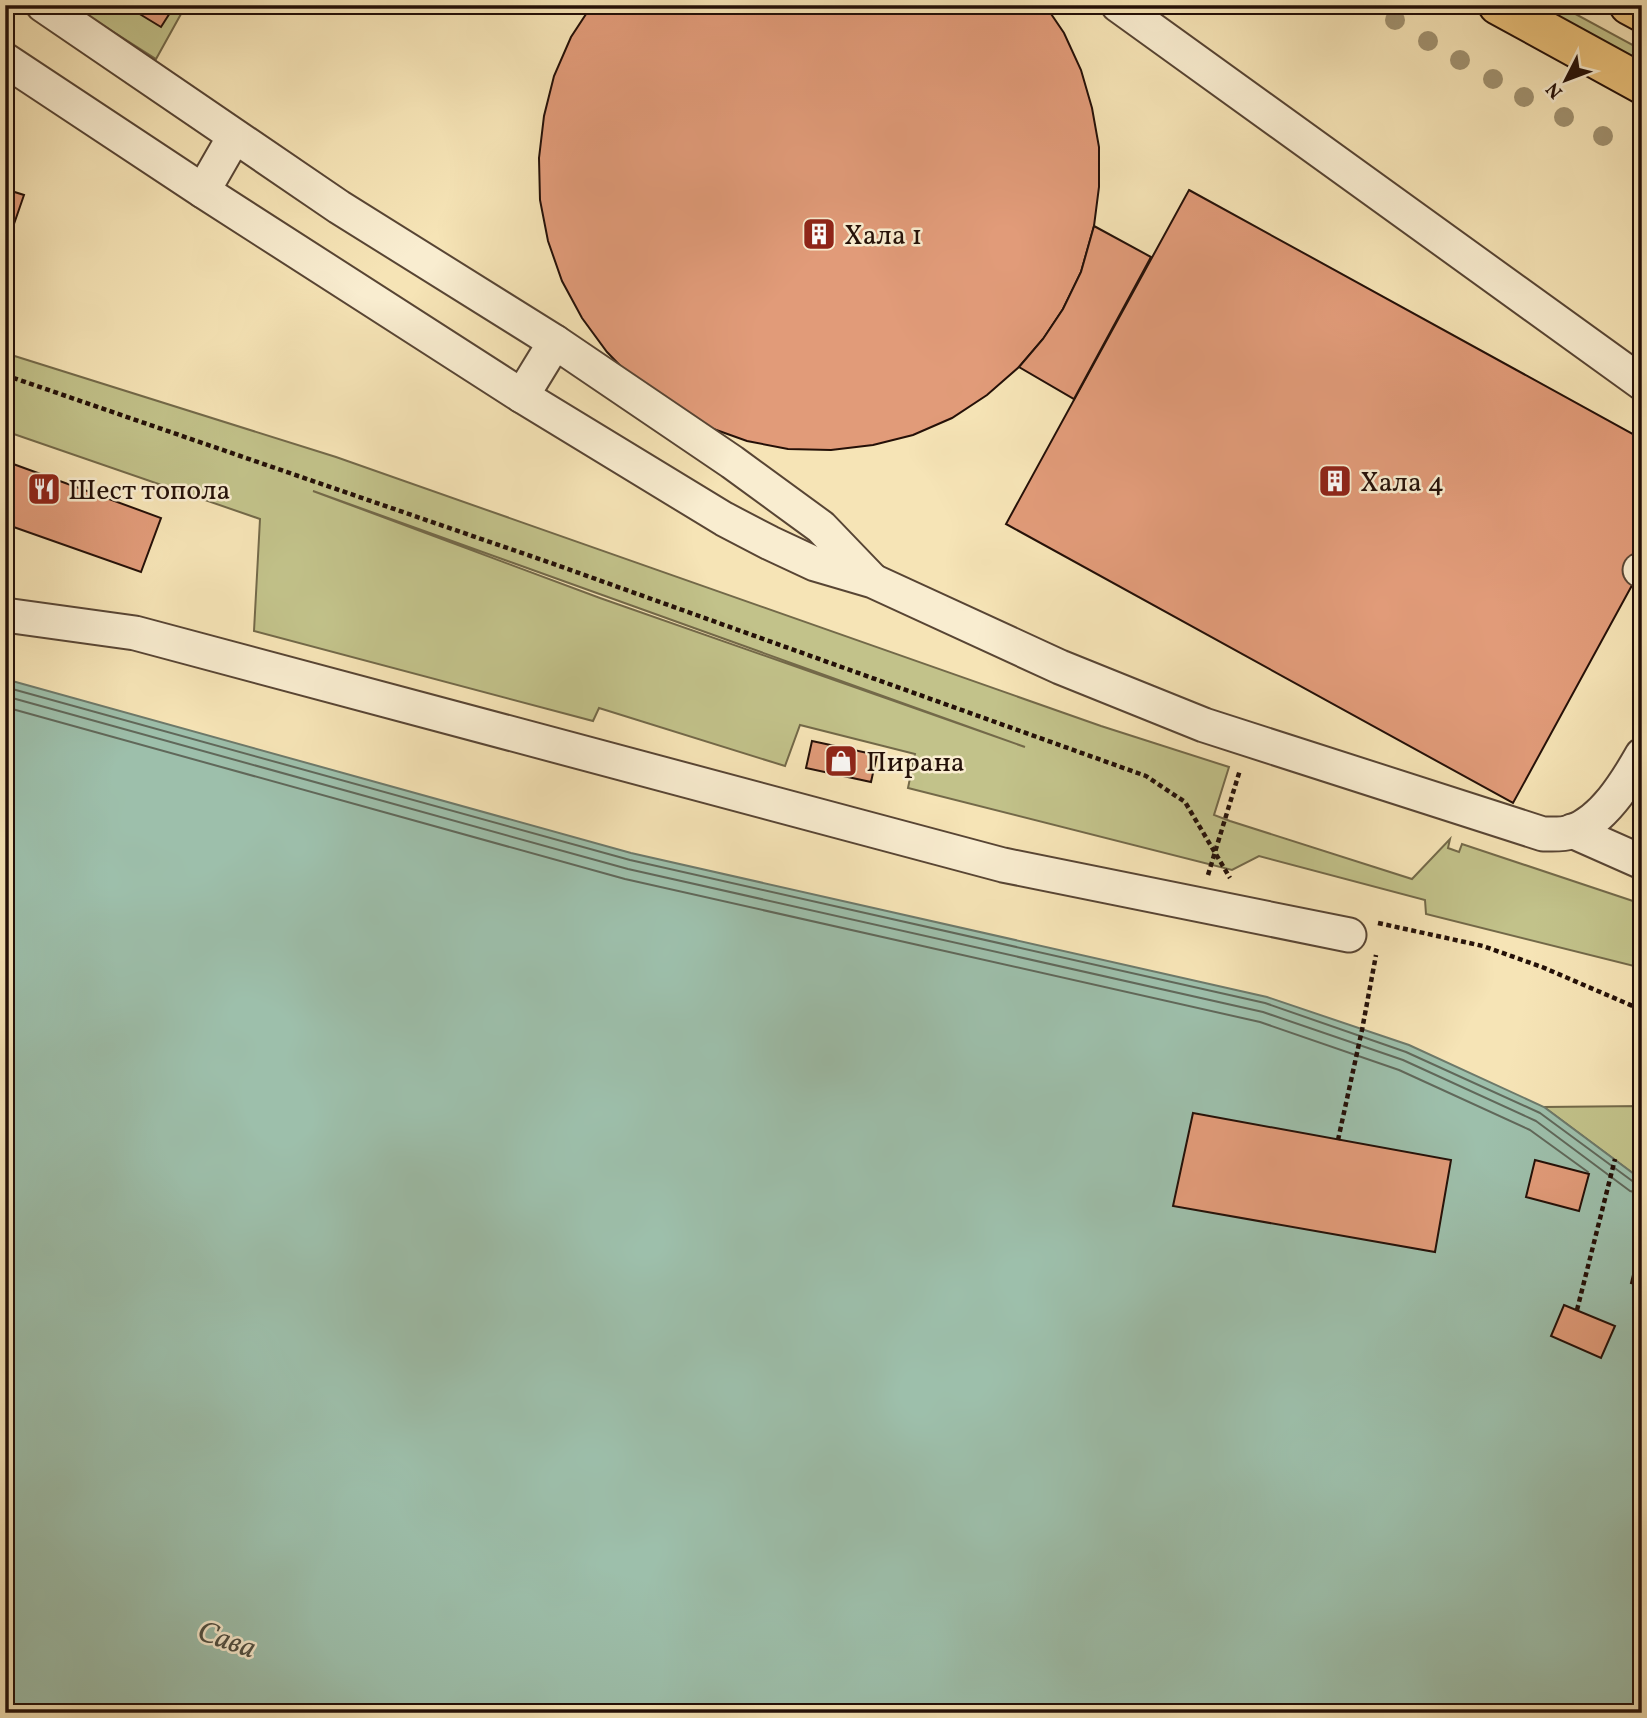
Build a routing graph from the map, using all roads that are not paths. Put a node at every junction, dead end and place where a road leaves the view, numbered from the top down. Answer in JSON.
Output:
{"nodes":[{"id":1,"x":43,"y":5,"type":"edge"},
{"id":2,"x":1118,"y":5,"type":"edge"},
{"id":3,"x":1498,"y":5,"type":"edge"},
{"id":4,"x":1629,"y":5,"type":"edge"},
{"id":5,"x":1642,"y":12,"type":"edge"},
{"id":6,"x":5,"y":60,"type":"edge"},
{"id":7,"x":1642,"y":83,"type":"edge"},
{"id":8,"x":234,"y":137,"type":"junction"},
{"id":9,"x":203,"y":191,"type":"junction"},
{"id":10,"x":555,"y":342,"type":"junction"},
{"id":11,"x":1642,"y":383,"type":"edge"},
{"id":12,"x":522,"y":396,"type":"junction"},
{"id":13,"x":873,"y":581,"type":"junction"},
{"id":14,"x":5,"y":615,"type":"edge"},
{"id":15,"x":1642,"y":755,"type":"edge"},
{"id":16,"x":1573,"y":831,"type":"junction"},
{"id":17,"x":1642,"y":862,"type":"edge"},
{"id":18,"x":1349,"y":935,"type":"dead end"}],
"edges":[{"from":1,"to":8,"type":"street"},
{"from":2,"to":11,"type":"street"},
{"from":3,"to":7,"type":"main road"},
{"from":4,"to":5,"type":"main road"},
{"from":6,"to":9,"type":"street"},
{"from":8,"to":9,"type":"street"},
{"from":8,"to":10,"type":"street"},
{"from":9,"to":12,"type":"street"},
{"from":10,"to":12,"type":"street"},
{"from":10,"to":13,"type":"street"},
{"from":12,"to":13,"type":"street"},
{"from":13,"to":16,"type":"street"},
{"from":14,"to":18,"type":"street"},
{"from":15,"to":16,"type":"street"},
{"from":16,"to":17,"type":"street"}]}
